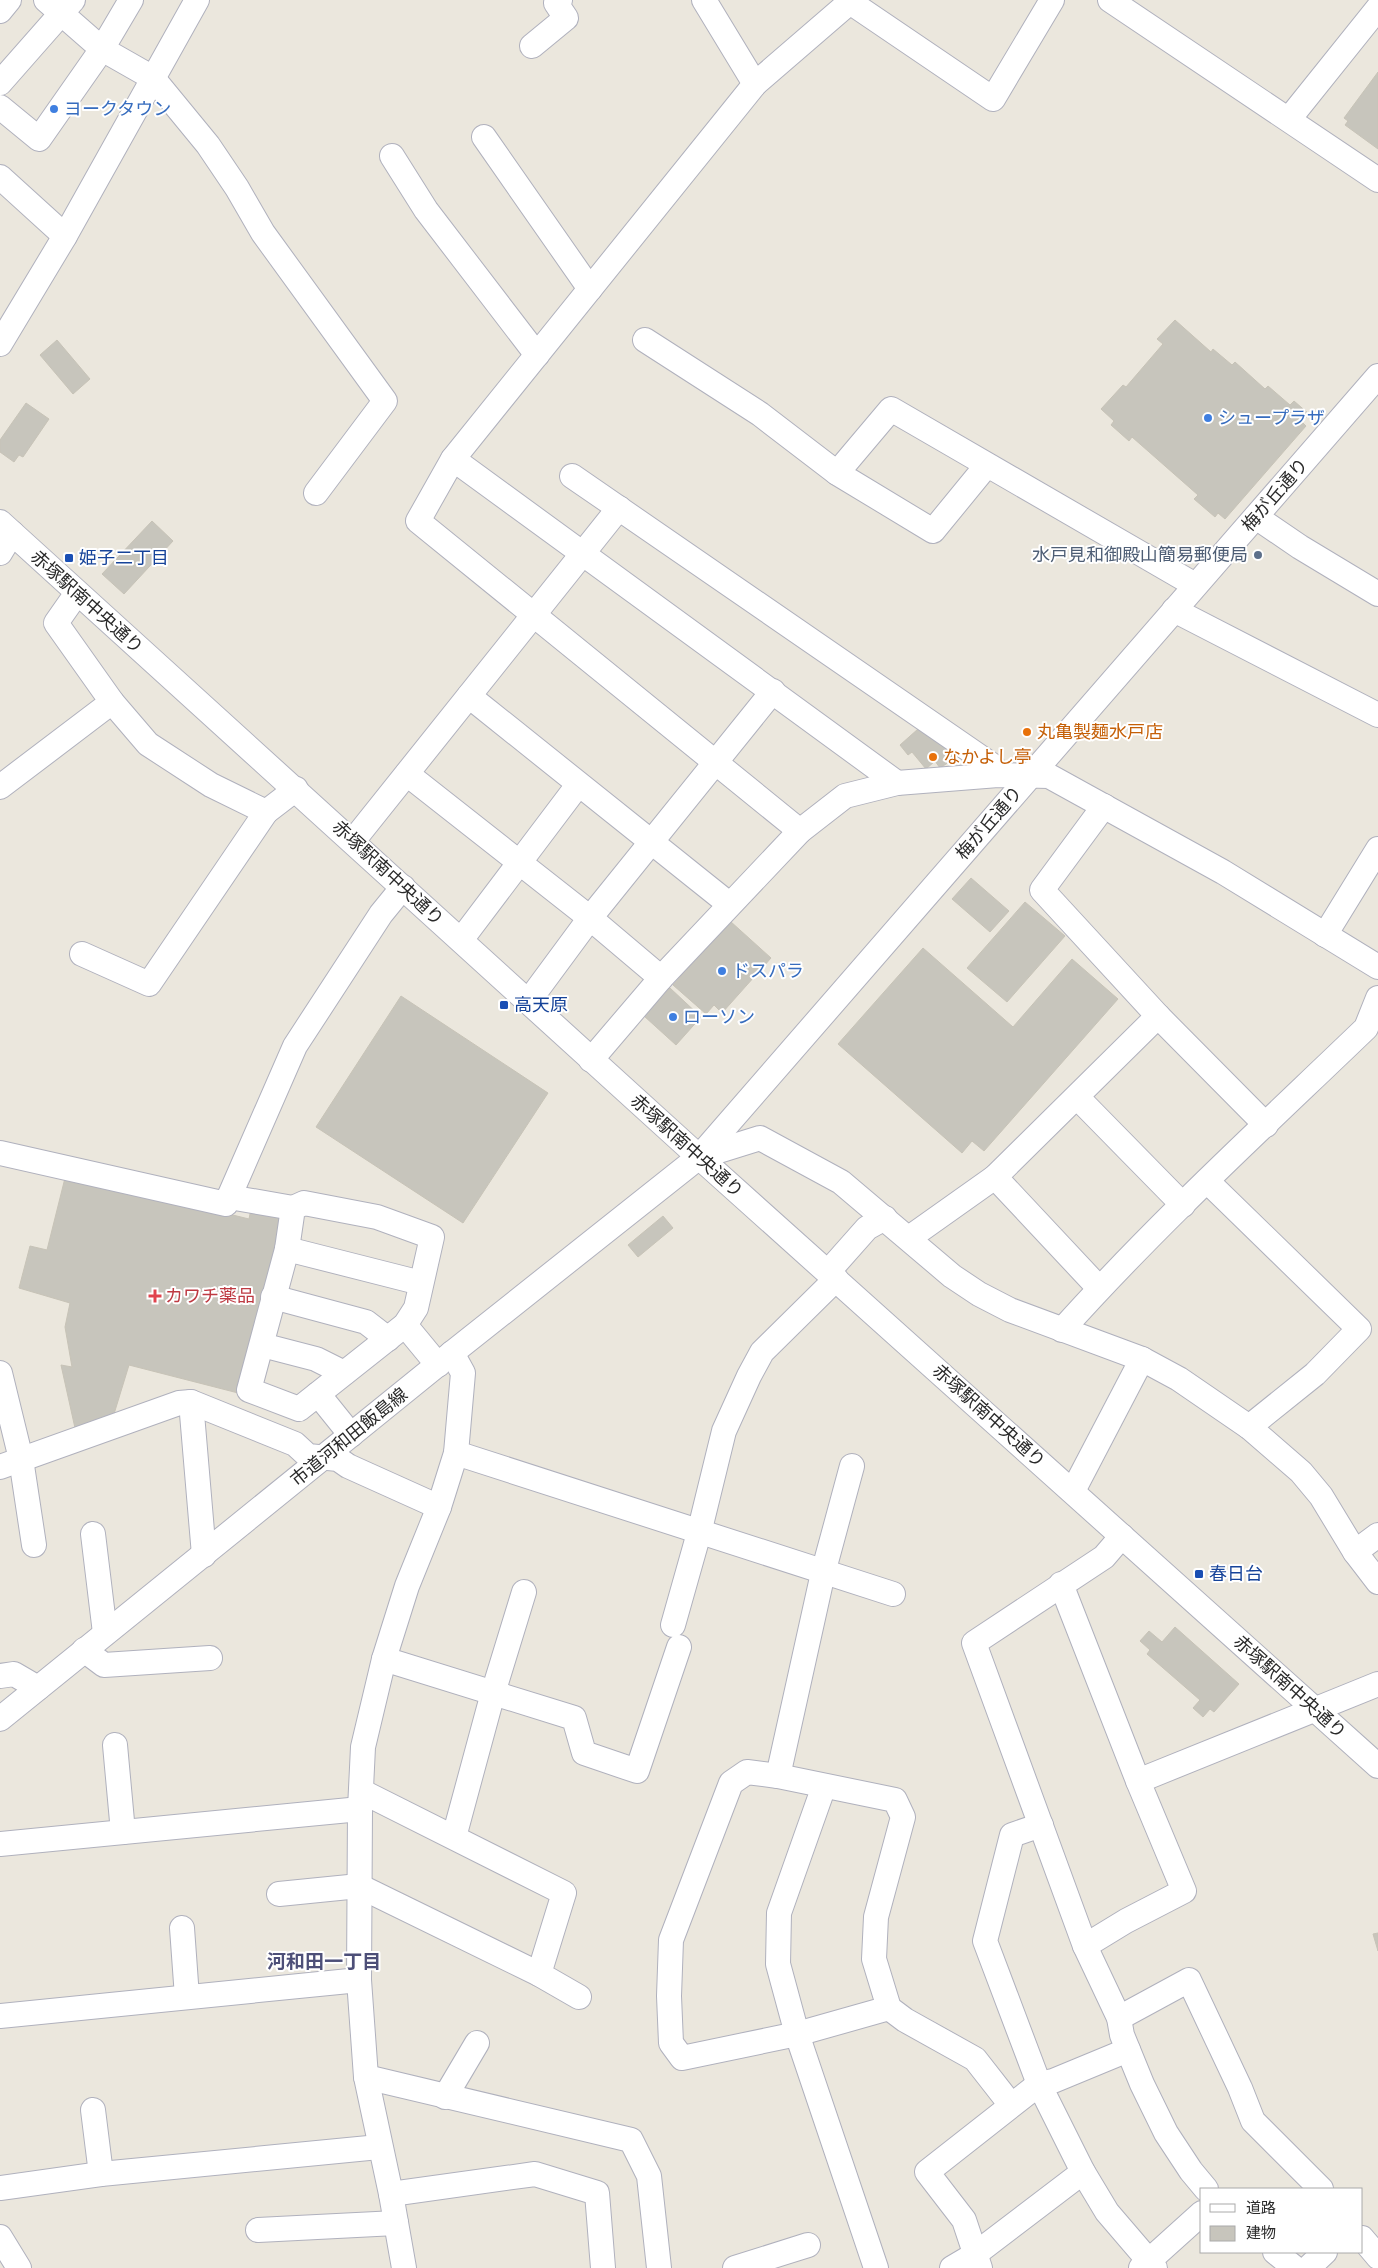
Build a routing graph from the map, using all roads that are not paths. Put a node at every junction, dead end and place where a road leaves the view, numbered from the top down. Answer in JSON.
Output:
{"nodes":[{"id":1,"x":10,"y":0,"type":"edge"},
{"id":2,"x":132,"y":0,"type":"edge"},
{"id":3,"x":197,"y":0,"type":"edge"},
{"id":4,"x":560,"y":0,"type":"edge"},
{"id":5,"x":704,"y":0,"type":"edge"},
{"id":6,"x":1052,"y":0,"type":"edge"},
{"id":7,"x":1110,"y":0,"type":"edge"},
{"id":8,"x":60,"y":4,"type":"edge"},
{"id":9,"x":1378,"y":8,"type":"edge"},
{"id":10,"x":0,"y":11,"type":"edge"},
{"id":11,"x":532,"y":46,"type":"dead end"},
{"id":12,"x":102,"y":49,"type":"junction"},
{"id":13,"x":153,"y":78,"type":"junction"},
{"id":14,"x":0,"y":83,"type":"edge"},
{"id":15,"x":755,"y":84,"type":"junction"},
{"id":16,"x":0,"y":107,"type":"edge"},
{"id":17,"x":1289,"y":119,"type":"junction"},
{"id":18,"x":484,"y":137,"type":"dead end"},
{"id":19,"x":392,"y":156,"type":"dead end"},
{"id":20,"x":0,"y":177,"type":"edge"},
{"id":21,"x":1378,"y":180,"type":"edge"},
{"id":22,"x":65,"y":236,"type":"junction"},
{"id":23,"x":590,"y":288,"type":"junction"},
{"id":24,"x":645,"y":340,"type":"dead end"},
{"id":25,"x":0,"y":344,"type":"edge"},
{"id":26,"x":537,"y":355,"type":"junction"},
{"id":27,"x":1378,"y":376,"type":"edge"},
{"id":28,"x":453,"y":459,"type":"junction"},
{"id":29,"x":986,"y":465,"type":"junction"},
{"id":30,"x":837,"y":473,"type":"junction"},
{"id":31,"x":572,"y":476,"type":"dead end"},
{"id":32,"x":316,"y":493,"type":"dead end"},
{"id":33,"x":619,"y":508,"type":"junction"},
{"id":34,"x":1256,"y":517,"type":"junction"},
{"id":35,"x":6,"y":528,"type":"edge"},
{"id":36,"x":0,"y":553,"type":"edge"},
{"id":37,"x":585,"y":554,"type":"junction"},
{"id":38,"x":1195,"y":585,"type":"junction"},
{"id":39,"x":77,"y":593,"type":"junction"},
{"id":40,"x":1378,"y":594,"type":"edge"},
{"id":41,"x":1174,"y":610,"type":"junction"},
{"id":42,"x":533,"y":616,"type":"junction"},
{"id":43,"x":772,"y":691,"type":"junction"},
{"id":44,"x":469,"y":696,"type":"junction"},
{"id":45,"x":112,"y":702,"type":"junction"},
{"id":46,"x":1378,"y":715,"type":"edge"},
{"id":47,"x":715,"y":763,"type":"junction"},
{"id":48,"x":407,"y":774,"type":"junction"},
{"id":49,"x":1031,"y":774,"type":"junction"},
{"id":50,"x":998,"y":775,"type":"junction"},
{"id":51,"x":897,"y":783,"type":"junction"},
{"id":52,"x":578,"y":785,"type":"junction"},
{"id":53,"x":0,"y":787,"type":"edge"},
{"id":54,"x":296,"y":789,"type":"junction"},
{"id":55,"x":1104,"y":806,"type":"junction"},
{"id":56,"x":266,"y":812,"type":"junction"},
{"id":57,"x":800,"y":831,"type":"junction"},
{"id":58,"x":353,"y":841,"type":"junction"},
{"id":59,"x":651,"y":842,"type":"junction"},
{"id":60,"x":1378,"y":848,"type":"edge"},
{"id":61,"x":520,"y":863,"type":"junction"},
{"id":62,"x":403,"y":887,"type":"junction"},
{"id":63,"x":729,"y":904,"type":"junction"},
{"id":64,"x":590,"y":918,"type":"junction"},
{"id":65,"x":1325,"y":935,"type":"junction"},
{"id":66,"x":461,"y":940,"type":"junction"},
{"id":67,"x":82,"y":954,"type":"dead end"},
{"id":68,"x":1378,"y":967,"type":"edge"},
{"id":69,"x":661,"y":978,"type":"junction"},
{"id":70,"x":1378,"y":998,"type":"edge"},
{"id":71,"x":528,"y":1002,"type":"junction"},
{"id":72,"x":1158,"y":1016,"type":"junction"},
{"id":73,"x":591,"y":1060,"type":"junction"},
{"id":74,"x":1077,"y":1097,"type":"junction"},
{"id":75,"x":1266,"y":1125,"type":"junction"},
{"id":76,"x":0,"y":1153,"type":"edge"},
{"id":77,"x":699,"y":1157,"type":"junction"},
{"id":78,"x":995,"y":1177,"type":"junction"},
{"id":79,"x":1208,"y":1181,"type":"junction"},
{"id":80,"x":229,"y":1197,"type":"junction"},
{"id":81,"x":1183,"y":1205,"type":"junction"},
{"id":82,"x":293,"y":1208,"type":"junction"},
{"id":83,"x":885,"y":1218,"type":"junction"},
{"id":84,"x":909,"y":1238,"type":"junction"},
{"id":85,"x":287,"y":1250,"type":"junction"},
{"id":86,"x":832,"y":1275,"type":"junction"},
{"id":87,"x":422,"y":1283,"type":"junction"},
{"id":88,"x":1099,"y":1288,"type":"junction"},
{"id":89,"x":273,"y":1297,"type":"junction"},
{"id":90,"x":1062,"y":1330,"type":"junction"},
{"id":91,"x":397,"y":1332,"type":"junction"},
{"id":92,"x":262,"y":1345,"type":"junction"},
{"id":93,"x":445,"y":1359,"type":"junction"},
{"id":94,"x":1142,"y":1359,"type":"junction"},
{"id":95,"x":0,"y":1373,"type":"edge"},
{"id":96,"x":344,"y":1373,"type":"junction"},
{"id":97,"x":318,"y":1394,"type":"junction"},
{"id":98,"x":191,"y":1402,"type":"junction"},
{"id":99,"x":1249,"y":1427,"type":"junction"},
{"id":100,"x":351,"y":1435,"type":"junction"},
{"id":101,"x":456,"y":1453,"type":"junction"},
{"id":102,"x":325,"y":1456,"type":"junction"},
{"id":103,"x":10,"y":1463,"type":"edge"},
{"id":104,"x":852,"y":1466,"type":"dead end"},
{"id":105,"x":1073,"y":1491,"type":"junction"},
{"id":106,"x":439,"y":1506,"type":"junction"},
{"id":107,"x":699,"y":1533,"type":"junction"},
{"id":108,"x":93,"y":1534,"type":"dead end"},
{"id":109,"x":1378,"y":1535,"type":"edge"},
{"id":110,"x":1122,"y":1536,"type":"junction"},
{"id":111,"x":34,"y":1545,"type":"dead end"},
{"id":112,"x":1355,"y":1552,"type":"junction"},
{"id":113,"x":204,"y":1555,"type":"junction"},
{"id":114,"x":823,"y":1573,"type":"junction"},
{"id":115,"x":1378,"y":1582,"type":"edge"},
{"id":116,"x":1061,"y":1584,"type":"junction"},
{"id":117,"x":524,"y":1592,"type":"dead end"},
{"id":118,"x":893,"y":1594,"type":"dead end"},
{"id":119,"x":105,"y":1633,"type":"junction"},
{"id":120,"x":84,"y":1650,"type":"junction"},
{"id":121,"x":210,"y":1658,"type":"dead end"},
{"id":122,"x":384,"y":1659,"type":"junction"},
{"id":123,"x":0,"y":1676,"type":"edge"},
{"id":124,"x":1378,"y":1684,"type":"edge"},
{"id":125,"x":38,"y":1688,"type":"junction"},
{"id":126,"x":493,"y":1693,"type":"junction"},
{"id":127,"x":1314,"y":1708,"type":"junction"},
{"id":128,"x":0,"y":1720,"type":"edge"},
{"id":129,"x":115,"y":1745,"type":"dead end"},
{"id":130,"x":1378,"y":1766,"type":"edge"},
{"id":131,"x":778,"y":1776,"type":"junction"},
{"id":132,"x":1138,"y":1780,"type":"junction"},
{"id":133,"x":824,"y":1786,"type":"junction"},
{"id":134,"x":360,"y":1800,"type":"junction"},
{"id":135,"x":1041,"y":1825,"type":"junction"},
{"id":136,"x":123,"y":1832,"type":"junction"},
{"id":137,"x":454,"y":1837,"type":"junction"},
{"id":138,"x":0,"y":1844,"type":"edge"},
{"id":139,"x":359,"y":1886,"type":"junction"},
{"id":140,"x":279,"y":1894,"type":"dead end"},
{"id":141,"x":182,"y":1928,"type":"dead end"},
{"id":142,"x":1085,"y":1946,"type":"junction"},
{"id":143,"x":538,"y":1974,"type":"junction"},
{"id":144,"x":359,"y":1980,"type":"junction"},
{"id":145,"x":579,"y":1997,"type":"dead end"},
{"id":146,"x":187,"y":1998,"type":"junction"},
{"id":147,"x":889,"y":2008,"type":"junction"},
{"id":148,"x":0,"y":2016,"type":"edge"},
{"id":149,"x":1119,"y":2018,"type":"junction"},
{"id":150,"x":797,"y":2034,"type":"junction"},
{"id":151,"x":477,"y":2044,"type":"dead end"},
{"id":152,"x":1128,"y":2050,"type":"junction"},
{"id":153,"x":366,"y":2077,"type":"junction"},
{"id":154,"x":1040,"y":2084,"type":"junction"},
{"id":155,"x":445,"y":2097,"type":"junction"},
{"id":156,"x":1011,"y":2105,"type":"junction"},
{"id":157,"x":93,"y":2110,"type":"dead end"},
{"id":158,"x":380,"y":2147,"type":"junction"},
{"id":159,"x":1083,"y":2172,"type":"junction"},
{"id":160,"x":101,"y":2174,"type":"junction"},
{"id":161,"x":0,"y":2188,"type":"edge"},
{"id":162,"x":1205,"y":2188,"type":"edge"},
{"id":163,"x":1320,"y":2188,"type":"edge"},
{"id":164,"x":392,"y":2194,"type":"junction"},
{"id":165,"x":1200,"y":2215,"type":"edge"},
{"id":166,"x":396,"y":2223,"type":"junction"},
{"id":167,"x":258,"y":2230,"type":"dead end"},
{"id":168,"x":0,"y":2237,"type":"edge"},
{"id":169,"x":1363,"y":2239,"type":"edge"},
{"id":170,"x":808,"y":2246,"type":"dead end"},
{"id":171,"x":1277,"y":2253,"type":"edge"},
{"id":172,"x":1324,"y":2253,"type":"edge"},
{"id":173,"x":1378,"y":2257,"type":"edge"},
{"id":174,"x":977,"y":2262,"type":"edge"},
{"id":175,"x":1149,"y":2266,"type":"edge"},
{"id":176,"x":19,"y":2268,"type":"edge"},
{"id":177,"x":404,"y":2268,"type":"edge"},
{"id":178,"x":603,"y":2268,"type":"edge"},
{"id":179,"x":659,"y":2268,"type":"edge"},
{"id":180,"x":735,"y":2268,"type":"edge"},
{"id":181,"x":876,"y":2268,"type":"edge"},
{"id":182,"x":952,"y":2268,"type":"edge"},
{"id":183,"x":1295,"y":2268,"type":"edge"},
{"id":184,"x":1308,"y":2268,"type":"edge"}],
"edges":[{"from":1,"to":10,"type":"street"},
{"from":2,"to":12,"type":"street"},
{"from":3,"to":13,"type":"street"},
{"from":4,"to":11,"type":"street"},
{"from":5,"to":15,"type":"street"},
{"from":6,"to":15,"type":"street"},
{"from":7,"to":17,"type":"street"},
{"from":8,"to":12,"type":"street"},
{"from":8,"to":14,"type":"street"},
{"from":9,"to":17,"type":"street"},
{"from":12,"to":13,"type":"street"},
{"from":12,"to":16,"type":"street"},
{"from":13,"to":22,"type":"street"},
{"from":13,"to":32,"type":"street"},
{"from":15,"to":23,"type":"street"},
{"from":17,"to":21,"type":"street"},
{"from":18,"to":23,"type":"street"},
{"from":19,"to":26,"type":"street"},
{"from":20,"to":22,"type":"street"},
{"from":22,"to":25,"type":"street"},
{"from":23,"to":26,"type":"street"},
{"from":24,"to":30,"type":"street"},
{"from":26,"to":28,"type":"street"},
{"from":27,"to":34,"type":"street","name":"梅が丘通り"},
{"from":28,"to":37,"type":"street"},
{"from":28,"to":42,"type":"street"},
{"from":29,"to":30,"type":"street"},
{"from":29,"to":30,"type":"street"},
{"from":29,"to":38,"type":"street"},
{"from":31,"to":33,"type":"street"},
{"from":33,"to":37,"type":"street"},
{"from":33,"to":50,"type":"street"},
{"from":34,"to":38,"type":"street","name":"梅が丘通り"},
{"from":34,"to":40,"type":"street"},
{"from":35,"to":36,"type":"street"},
{"from":35,"to":39,"type":"street","name":"赤塚駅南中央通り"},
{"from":37,"to":42,"type":"street"},
{"from":37,"to":43,"type":"street"},
{"from":38,"to":41,"type":"street","name":"梅が丘通り"},
{"from":39,"to":45,"type":"street"},
{"from":39,"to":54,"type":"street","name":"赤塚駅南中央通り"},
{"from":41,"to":46,"type":"street"},
{"from":41,"to":49,"type":"street","name":"梅が丘通り"},
{"from":42,"to":44,"type":"street"},
{"from":42,"to":47,"type":"street"},
{"from":43,"to":47,"type":"street"},
{"from":43,"to":51,"type":"street"},
{"from":44,"to":48,"type":"street"},
{"from":44,"to":52,"type":"street"},
{"from":45,"to":53,"type":"street"},
{"from":45,"to":56,"type":"street"},
{"from":47,"to":57,"type":"street"},
{"from":47,"to":59,"type":"street"},
{"from":48,"to":58,"type":"street"},
{"from":48,"to":61,"type":"street"},
{"from":49,"to":50,"type":"street"},
{"from":49,"to":55,"type":"street"},
{"from":49,"to":77,"type":"street","name":"梅が丘通り"},
{"from":50,"to":51,"type":"street"},
{"from":51,"to":57,"type":"street"},
{"from":52,"to":59,"type":"street"},
{"from":52,"to":61,"type":"street"},
{"from":54,"to":56,"type":"street"},
{"from":54,"to":58,"type":"street","name":"赤塚駅南中央通り"},
{"from":55,"to":65,"type":"street"},
{"from":55,"to":72,"type":"street"},
{"from":56,"to":67,"type":"street"},
{"from":57,"to":63,"type":"street"},
{"from":58,"to":62,"type":"street","name":"赤塚駅南中央通り"},
{"from":59,"to":63,"type":"street"},
{"from":59,"to":64,"type":"street"},
{"from":60,"to":65,"type":"street"},
{"from":61,"to":64,"type":"street"},
{"from":61,"to":66,"type":"street"},
{"from":62,"to":66,"type":"street","name":"赤塚駅南中央通り"},
{"from":62,"to":80,"type":"street"},
{"from":63,"to":69,"type":"street"},
{"from":64,"to":69,"type":"street"},
{"from":64,"to":71,"type":"street"},
{"from":65,"to":68,"type":"street"},
{"from":66,"to":71,"type":"street","name":"赤塚駅南中央通り"},
{"from":69,"to":73,"type":"street"},
{"from":70,"to":75,"type":"street"},
{"from":71,"to":73,"type":"street","name":"赤塚駅南中央通り"},
{"from":72,"to":74,"type":"street"},
{"from":72,"to":75,"type":"street"},
{"from":73,"to":77,"type":"street","name":"赤塚駅南中央通り"},
{"from":74,"to":78,"type":"street"},
{"from":74,"to":81,"type":"street"},
{"from":75,"to":79,"type":"street"},
{"from":76,"to":80,"type":"street"},
{"from":77,"to":83,"type":"street"},
{"from":77,"to":86,"type":"street","name":"赤塚駅南中央通り"},
{"from":77,"to":93,"type":"street","name":"市道河和田飯島線"},
{"from":78,"to":84,"type":"street"},
{"from":78,"to":88,"type":"street"},
{"from":79,"to":81,"type":"street"},
{"from":79,"to":99,"type":"street"},
{"from":80,"to":82,"type":"street"},
{"from":81,"to":88,"type":"street"},
{"from":82,"to":85,"type":"street"},
{"from":82,"to":87,"type":"street"},
{"from":83,"to":84,"type":"street"},
{"from":83,"to":86,"type":"street"},
{"from":84,"to":90,"type":"street"},
{"from":85,"to":87,"type":"street"},
{"from":85,"to":89,"type":"street"},
{"from":86,"to":105,"type":"street","name":"赤塚駅南中央通り"},
{"from":86,"to":107,"type":"street"},
{"from":87,"to":91,"type":"street"},
{"from":88,"to":90,"type":"street"},
{"from":89,"to":91,"type":"street"},
{"from":89,"to":92,"type":"street"},
{"from":90,"to":94,"type":"street"},
{"from":91,"to":93,"type":"street"},
{"from":91,"to":96,"type":"street"},
{"from":92,"to":96,"type":"street"},
{"from":92,"to":97,"type":"street"},
{"from":93,"to":100,"type":"street","name":"市道河和田飯島線"},
{"from":93,"to":101,"type":"street"},
{"from":94,"to":99,"type":"street"},
{"from":94,"to":105,"type":"street"},
{"from":95,"to":103,"type":"street"},
{"from":96,"to":97,"type":"street"},
{"from":97,"to":100,"type":"street"},
{"from":98,"to":102,"type":"street"},
{"from":98,"to":103,"type":"street"},
{"from":98,"to":113,"type":"street"},
{"from":99,"to":112,"type":"street"},
{"from":100,"to":102,"type":"street","name":"市道河和田飯島線"},
{"from":101,"to":106,"type":"street"},
{"from":101,"to":107,"type":"street"},
{"from":102,"to":106,"type":"street"},
{"from":102,"to":113,"type":"street","name":"市道河和田飯島線"},
{"from":103,"to":111,"type":"street"},
{"from":104,"to":114,"type":"street"},
{"from":105,"to":110,"type":"street","name":"赤塚駅南中央通り"},
{"from":106,"to":122,"type":"street"},
{"from":107,"to":114,"type":"street"},
{"from":107,"to":126,"type":"street"},
{"from":108,"to":119,"type":"street"},
{"from":109,"to":112,"type":"street"},
{"from":110,"to":116,"type":"street"},
{"from":110,"to":127,"type":"street","name":"赤塚駅南中央通り"},
{"from":112,"to":115,"type":"street"},
{"from":113,"to":119,"type":"street","name":"市道河和田飯島線"},
{"from":114,"to":118,"type":"street"},
{"from":114,"to":131,"type":"street"},
{"from":116,"to":132,"type":"street"},
{"from":116,"to":135,"type":"street"},
{"from":117,"to":126,"type":"street"},
{"from":119,"to":120,"type":"street","name":"市道河和田飯島線"},
{"from":120,"to":121,"type":"street"},
{"from":120,"to":125,"type":"street","name":"市道河和田飯島線"},
{"from":122,"to":126,"type":"street"},
{"from":122,"to":134,"type":"street"},
{"from":123,"to":125,"type":"street"},
{"from":124,"to":127,"type":"street"},
{"from":125,"to":128,"type":"street","name":"市道河和田飯島線"},
{"from":126,"to":137,"type":"street"},
{"from":127,"to":130,"type":"street","name":"赤塚駅南中央通り"},
{"from":127,"to":132,"type":"street"},
{"from":129,"to":136,"type":"street"},
{"from":131,"to":133,"type":"street"},
{"from":131,"to":150,"type":"street"},
{"from":132,"to":142,"type":"street"},
{"from":133,"to":147,"type":"street"},
{"from":133,"to":150,"type":"street"},
{"from":134,"to":136,"type":"street"},
{"from":134,"to":137,"type":"street"},
{"from":134,"to":139,"type":"street"},
{"from":135,"to":142,"type":"street"},
{"from":135,"to":154,"type":"street"},
{"from":136,"to":138,"type":"street"},
{"from":137,"to":143,"type":"street"},
{"from":139,"to":140,"type":"street"},
{"from":139,"to":143,"type":"street"},
{"from":139,"to":144,"type":"street"},
{"from":141,"to":146,"type":"street"},
{"from":142,"to":149,"type":"street"},
{"from":143,"to":145,"type":"street"},
{"from":144,"to":146,"type":"street"},
{"from":144,"to":153,"type":"street"},
{"from":146,"to":148,"type":"street"},
{"from":147,"to":150,"type":"street"},
{"from":147,"to":156,"type":"street"},
{"from":149,"to":152,"type":"street"},
{"from":149,"to":163,"type":"street"},
{"from":150,"to":181,"type":"street"},
{"from":151,"to":155,"type":"street"},
{"from":152,"to":154,"type":"street"},
{"from":152,"to":162,"type":"street"},
{"from":153,"to":155,"type":"street"},
{"from":153,"to":158,"type":"street"},
{"from":154,"to":156,"type":"street"},
{"from":154,"to":159,"type":"street"},
{"from":155,"to":179,"type":"street"},
{"from":156,"to":174,"type":"street"},
{"from":157,"to":160,"type":"street"},
{"from":158,"to":160,"type":"street"},
{"from":158,"to":164,"type":"street"},
{"from":159,"to":174,"type":"street"},
{"from":159,"to":175,"type":"street"},
{"from":160,"to":161,"type":"street"},
{"from":164,"to":166,"type":"street"},
{"from":164,"to":178,"type":"street"},
{"from":165,"to":175,"type":"street"},
{"from":166,"to":167,"type":"street"},
{"from":166,"to":177,"type":"street"},
{"from":168,"to":176,"type":"street"},
{"from":169,"to":173,"type":"street"},
{"from":170,"to":180,"type":"street"},
{"from":171,"to":183,"type":"street"},
{"from":172,"to":184,"type":"street"},
{"from":174,"to":182,"type":"street"}]}
